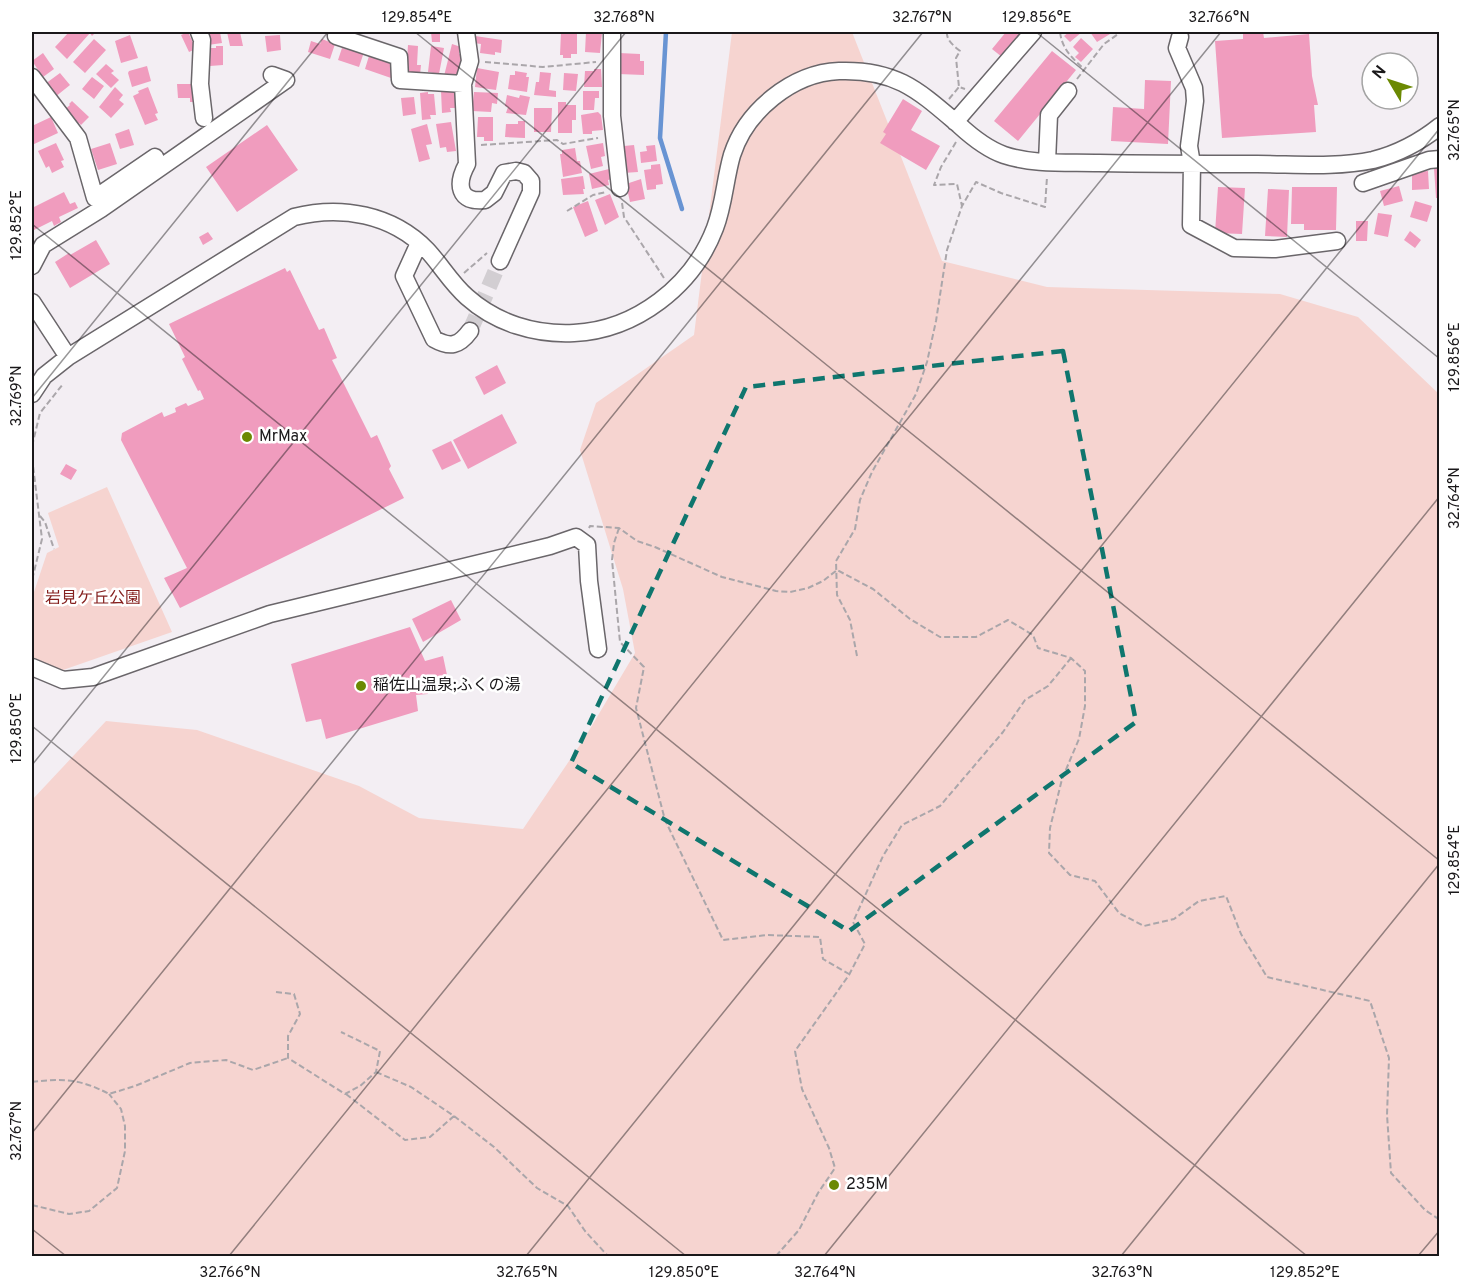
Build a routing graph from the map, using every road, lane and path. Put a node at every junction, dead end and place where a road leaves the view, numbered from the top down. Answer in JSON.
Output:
{"nodes":[{"id":1,"x":199,"y":32,"type":"edge"},
{"id":2,"x":337,"y":32,"type":"edge"},
{"id":3,"x":466,"y":32,"type":"edge"},
{"id":4,"x":612,"y":32,"type":"edge"},
{"id":5,"x":947,"y":32,"type":"edge"},
{"id":6,"x":1033,"y":32,"type":"edge"},
{"id":7,"x":1060,"y":32,"type":"edge"},
{"id":8,"x":1121,"y":32,"type":"edge"},
{"id":9,"x":1180,"y":37,"type":"dead end"},
{"id":10,"x":470,"y":61,"type":"junction"},
{"id":11,"x":611,"y":61,"type":"junction"},
{"id":12,"x":272,"y":75,"type":"dead end"},
{"id":13,"x":32,"y":77,"type":"edge"},
{"id":14,"x":463,"y":84,"type":"junction"},
{"id":15,"x":1068,"y":91,"type":"dead end"},
{"id":16,"x":979,"y":94,"type":"junction"},
{"id":17,"x":204,"y":118,"type":"dead end"},
{"id":18,"x":960,"y":126,"type":"junction"},
{"id":19,"x":1440,"y":126,"type":"edge"},
{"id":20,"x":613,"y":135,"type":"junction"},
{"id":21,"x":466,"y":146,"type":"junction"},
{"id":22,"x":1440,"y":159,"type":"edge"},
{"id":23,"x":1047,"y":162,"type":"junction"},
{"id":24,"x":1192,"y":164,"type":"junction"},
{"id":25,"x":160,"y":168,"type":"junction"},
{"id":26,"x":1363,"y":183,"type":"dead end"},
{"id":27,"x":620,"y":188,"type":"junction"},
{"id":28,"x":962,"y":206,"type":"junction"},
{"id":29,"x":567,"y":211,"type":"dead end"},
{"id":30,"x":1337,"y":241,"type":"dead end"},
{"id":31,"x":419,"y":243,"type":"junction"},
{"id":32,"x":504,"y":254,"type":"joint"},
{"id":33,"x":32,"y":266,"type":"edge"},
{"id":34,"x":453,"y":283,"type":"junction"},
{"id":35,"x":674,"y":290,"type":"junction"},
{"id":36,"x":32,"y":302,"type":"edge"},
{"id":37,"x":470,"y":331,"type":"tunnel mouth"},
{"id":38,"x":68,"y":357,"type":"junction"},
{"id":39,"x":63,"y":384,"type":"dead end"},
{"id":40,"x":32,"y":394,"type":"edge"},
{"id":41,"x":32,"y":446,"type":"edge"},
{"id":42,"x":32,"y":458,"type":"edge"},
{"id":43,"x":39,"y":514,"type":"junction"},
{"id":44,"x":590,"y":526,"type":"dead end"},
{"id":45,"x":619,"y":528,"type":"junction"},
{"id":46,"x":54,"y":549,"type":"dead end"},
{"id":47,"x":837,"y":570,"type":"junction"},
{"id":48,"x":32,"y":580,"type":"edge"},
{"id":49,"x":598,"y":649,"type":"dead end"},
{"id":50,"x":857,"y":656,"type":"dead end"},
{"id":51,"x":1071,"y":658,"type":"junction"},
{"id":52,"x":32,"y":667,"type":"edge"},
{"id":53,"x":849,"y":975,"type":"junction"},
{"id":54,"x":276,"y":993,"type":"dead end"},
{"id":55,"x":341,"y":1032,"type":"dead end"},
{"id":56,"x":288,"y":1058,"type":"junction"},
{"id":57,"x":376,"y":1072,"type":"junction"},
{"id":58,"x":32,"y":1082,"type":"edge"},
{"id":59,"x":109,"y":1094,"type":"junction"},
{"id":60,"x":345,"y":1094,"type":"junction"},
{"id":61,"x":454,"y":1116,"type":"junction"},
{"id":62,"x":32,"y":1205,"type":"edge"},
{"id":63,"x":1440,"y":1220,"type":"edge"},
{"id":64,"x":612,"y":1257,"type":"edge"},
{"id":65,"x":776,"y":1257,"type":"edge"}],
"edges":[{"from":1,"to":17,"type":"street"},
{"from":2,"to":14,"type":"street"},
{"from":3,"to":10,"type":"street"},
{"from":4,"to":11,"type":"street"},
{"from":5,"to":16,"type":"path"},
{"from":6,"to":16,"type":"street"},
{"from":7,"to":8,"type":"path"},
{"from":9,"to":24,"type":"street"},
{"from":10,"to":11,"type":"path"},
{"from":10,"to":14,"type":"street"},
{"from":11,"to":20,"type":"street"},
{"from":12,"to":25,"type":"street"},
{"from":13,"to":25,"type":"street"},
{"from":14,"to":21,"type":"street"},
{"from":15,"to":23,"type":"street"},
{"from":16,"to":18,"type":"street"},
{"from":18,"to":23,"type":"street"},
{"from":18,"to":28,"type":"path"},
{"from":18,"to":35,"type":"street"},
{"from":19,"to":24,"type":"street"},
{"from":20,"to":21,"type":"path"},
{"from":20,"to":27,"type":"street"},
{"from":21,"to":32,"type":"street"},
{"from":22,"to":26,"type":"street"},
{"from":23,"to":24,"type":"street"},
{"from":23,"to":28,"type":"path"},
{"from":24,"to":30,"type":"street"},
{"from":25,"to":33,"type":"street"},
{"from":27,"to":29,"type":"path"},
{"from":27,"to":35,"type":"path"},
{"from":28,"to":47,"type":"path"},
{"from":31,"to":34,"type":"street"},
{"from":31,"to":37,"type":"street"},
{"from":31,"to":38,"type":"street"},
{"from":32,"to":34,"type":"path"},
{"from":34,"to":35,"type":"street"},
{"from":36,"to":38,"type":"street"},
{"from":38,"to":40,"type":"street"},
{"from":39,"to":41,"type":"path"},
{"from":42,"to":43,"type":"path"},
{"from":43,"to":46,"type":"path"},
{"from":43,"to":48,"type":"path"},
{"from":44,"to":45,"type":"path"},
{"from":45,"to":47,"type":"path"},
{"from":45,"to":53,"type":"path"},
{"from":47,"to":50,"type":"path"},
{"from":47,"to":51,"type":"path"},
{"from":49,"to":52,"type":"street"},
{"from":51,"to":53,"type":"path"},
{"from":51,"to":63,"type":"path"},
{"from":53,"to":65,"type":"path"},
{"from":54,"to":56,"type":"path"},
{"from":55,"to":57,"type":"path"},
{"from":56,"to":59,"type":"path"},
{"from":56,"to":60,"type":"path"},
{"from":57,"to":60,"type":"path"},
{"from":57,"to":61,"type":"path"},
{"from":58,"to":59,"type":"path"},
{"from":59,"to":62,"type":"path"},
{"from":60,"to":61,"type":"path"},
{"from":61,"to":64,"type":"path"}]}
